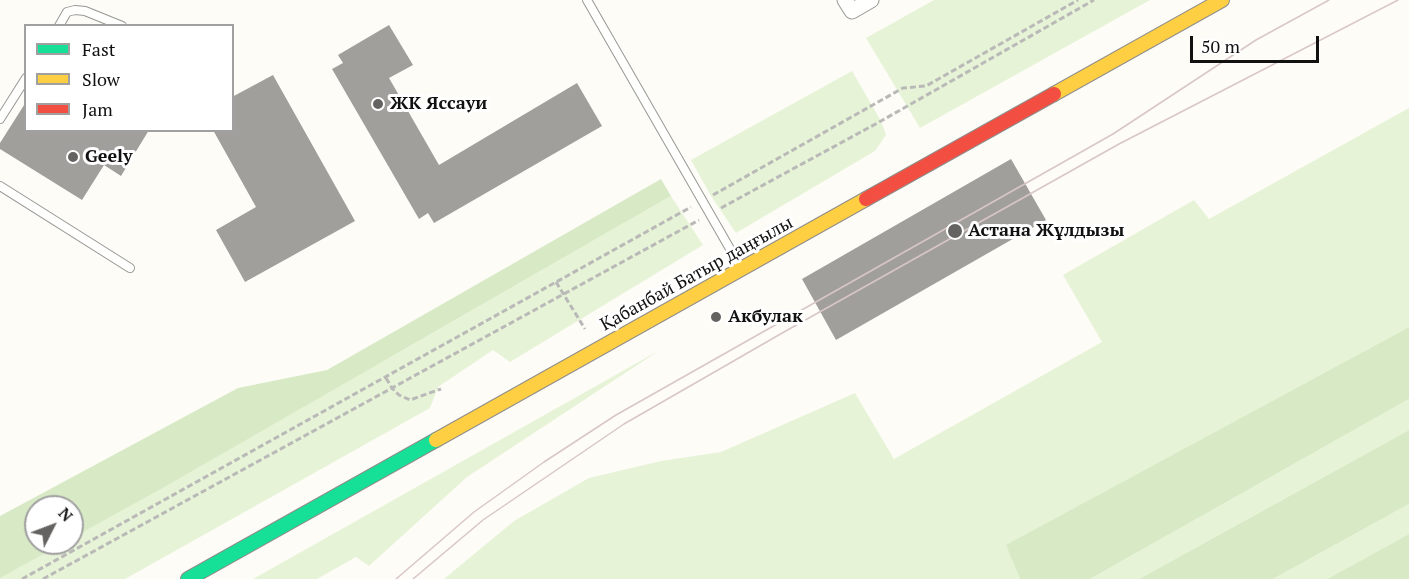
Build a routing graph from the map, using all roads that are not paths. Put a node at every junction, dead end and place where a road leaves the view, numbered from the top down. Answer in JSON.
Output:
{"nodes":[{"id":1,"x":587,"y":0,"type":"edge"},
{"id":2,"x":845,"y":0,"type":"edge"},
{"id":3,"x":871,"y":0,"type":"edge"},
{"id":4,"x":1222,"y":0,"type":"edge"},
{"id":5,"x":60,"y":24,"type":"edge"},
{"id":6,"x":117,"y":24,"type":"edge"},
{"id":7,"x":24,"y":81,"type":"edge"},
{"id":8,"x":0,"y":119,"type":"edge"},
{"id":9,"x":0,"y":186,"type":"edge"},
{"id":10,"x":130,"y":268,"type":"dead end"},
{"id":11,"x":741,"y":270,"type":"junction"},
{"id":12,"x":188,"y":579,"type":"edge"}],
"edges":[{"from":1,"to":11,"type":"lane"},
{"from":2,"to":3,"type":"street"},
{"from":4,"to":11,"type":"main road","name":"Қабанбай Батыр даңғылы"},
{"from":5,"to":6,"type":"lane"},
{"from":7,"to":8,"type":"lane"},
{"from":9,"to":10,"type":"lane"},
{"from":11,"to":12,"type":"main road","name":"Қабанбай Батыр даңғылы"}]}
